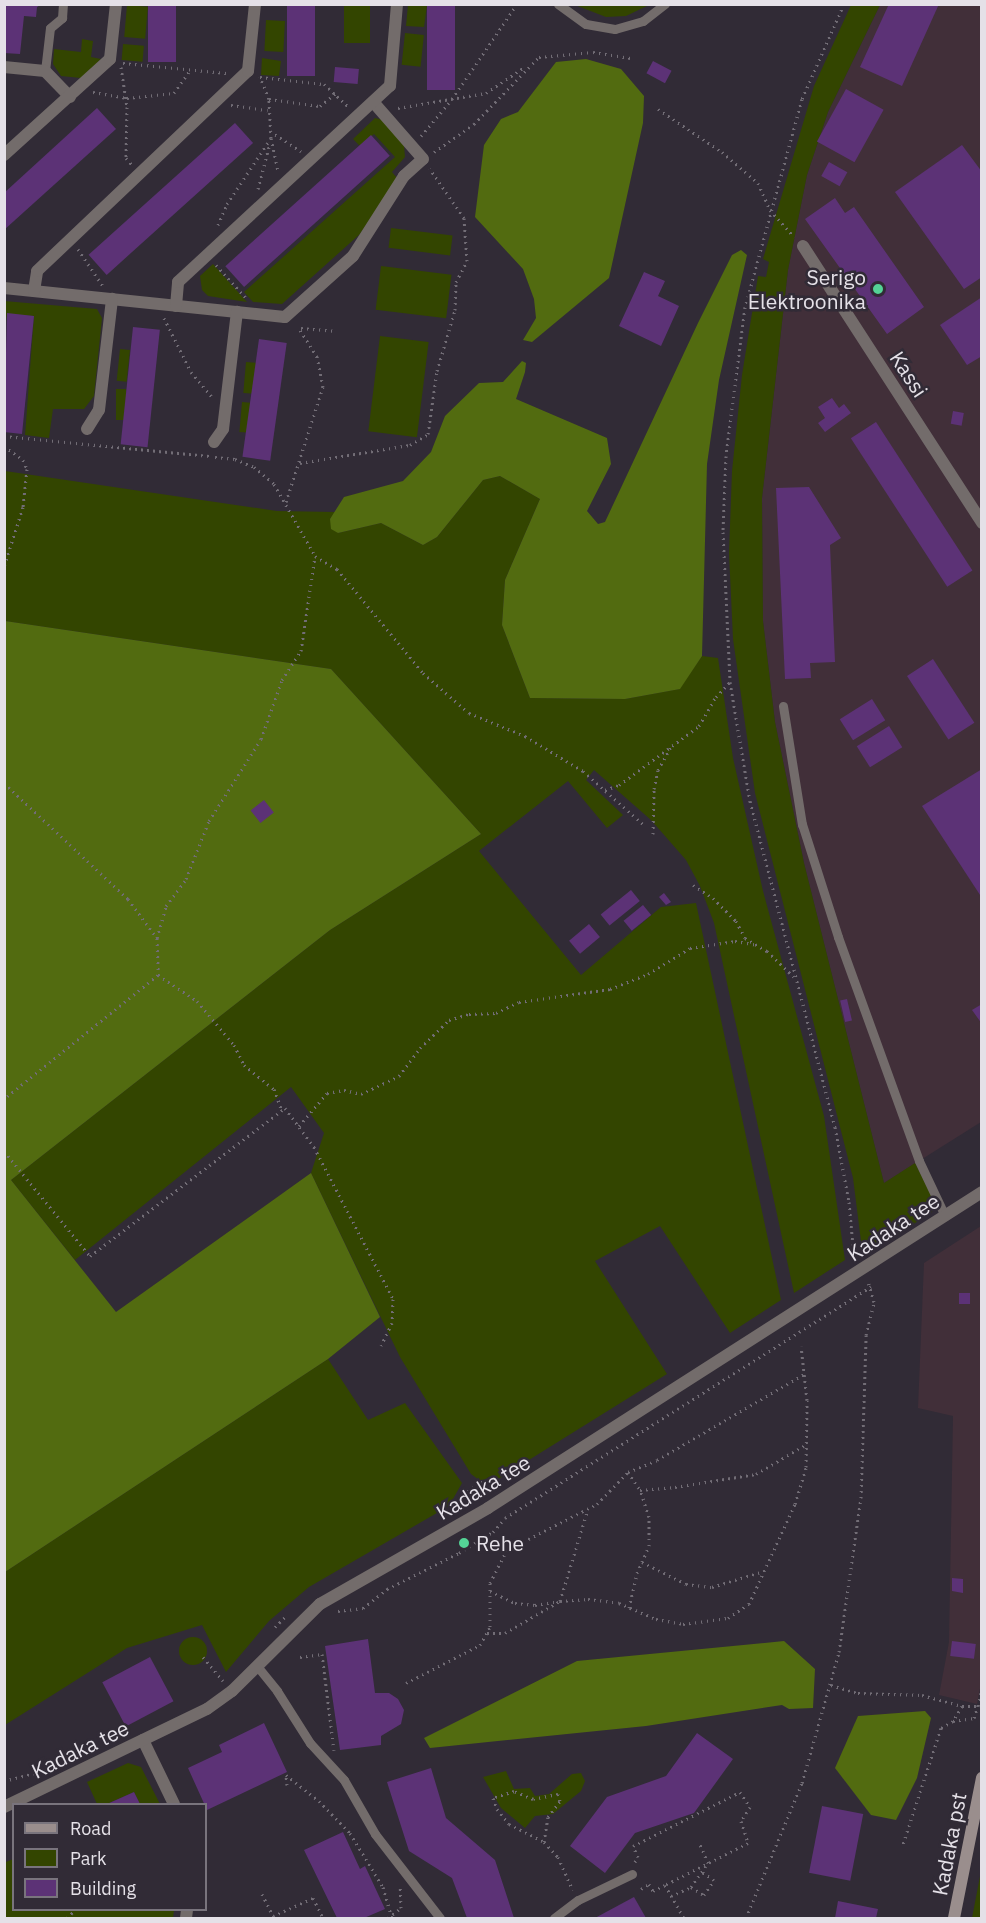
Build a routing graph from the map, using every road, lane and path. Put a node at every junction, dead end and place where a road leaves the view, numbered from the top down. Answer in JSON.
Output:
{"nodes":[{"id":1,"x":63,"y":4,"type":"edge"},
{"id":2,"x":116,"y":4,"type":"edge"},
{"id":3,"x":255,"y":4,"type":"edge"},
{"id":4,"x":397,"y":4,"type":"edge"},
{"id":5,"x":518,"y":4,"type":"edge"},
{"id":6,"x":558,"y":4,"type":"edge"},
{"id":7,"x":665,"y":4,"type":"edge"},
{"id":8,"x":844,"y":4,"type":"edge"},
{"id":9,"x":539,"y":57,"type":"junction"},
{"id":10,"x":631,"y":58,"type":"dead end"},
{"id":11,"x":4,"y":67,"type":"edge"},
{"id":12,"x":190,"y":69,"type":"junction"},
{"id":13,"x":45,"y":71,"type":"junction"},
{"id":14,"x":243,"y":75,"type":"junction"},
{"id":15,"x":260,"y":77,"type":"junction"},
{"id":16,"x":88,"y":91,"type":"dead end"},
{"id":17,"x":337,"y":92,"type":"junction"},
{"id":18,"x":70,"y":96,"type":"junction"},
{"id":19,"x":127,"y":98,"type":"junction"},
{"id":20,"x":269,"y":99,"type":"junction"},
{"id":21,"x":452,"y":99,"type":"junction"},
{"id":22,"x":229,"y":105,"type":"dead end"},
{"id":23,"x":377,"y":107,"type":"junction"},
{"id":24,"x":658,"y":109,"type":"dead end"},
{"id":25,"x":268,"y":110,"type":"junction"},
{"id":26,"x":357,"y":118,"type":"junction"},
{"id":27,"x":270,"y":131,"type":"junction"},
{"id":28,"x":271,"y":138,"type":"junction"},
{"id":29,"x":412,"y":146,"type":"junction"},
{"id":30,"x":4,"y":155,"type":"edge"},
{"id":31,"x":312,"y":158,"type":"junction"},
{"id":32,"x":423,"y":159,"type":"junction"},
{"id":33,"x":140,"y":173,"type":"junction"},
{"id":34,"x":283,"y":185,"type":"junction"},
{"id":35,"x":227,"y":204,"type":"dead end"},
{"id":36,"x":258,"y":207,"type":"junction"},
{"id":37,"x":770,"y":210,"type":"junction"},
{"id":38,"x":75,"y":245,"type":"dead end"},
{"id":39,"x":803,"y":246,"type":"joint"},
{"id":40,"x":213,"y":261,"type":"dead end"},
{"id":41,"x":4,"y":288,"type":"edge"},
{"id":42,"x":34,"y":291,"type":"junction"},
{"id":43,"x":109,"y":295,"type":"junction"},
{"id":44,"x":252,"y":304,"type":"dead end"},
{"id":45,"x":176,"y":306,"type":"junction"},
{"id":46,"x":237,"y":312,"type":"junction"},
{"id":47,"x":162,"y":314,"type":"dead end"},
{"id":48,"x":299,"y":328,"type":"dead end"},
{"id":49,"x":225,"y":414,"type":"junction"},
{"id":50,"x":87,"y":429,"type":"dead end"},
{"id":51,"x":4,"y":436,"type":"edge"},
{"id":52,"x":214,"y":442,"type":"dead end"},
{"id":53,"x":4,"y":446,"type":"edge"},
{"id":54,"x":300,"y":463,"type":"junction"},
{"id":55,"x":285,"y":503,"type":"junction"},
{"id":56,"x":981,"y":523,"type":"edge"},
{"id":57,"x":315,"y":556,"type":"junction"},
{"id":58,"x":4,"y":567,"type":"edge"},
{"id":59,"x":730,"y":682,"type":"junction"},
{"id":60,"x":783,"y":706,"type":"dead end"},
{"id":61,"x":672,"y":746,"type":"junction"},
{"id":62,"x":4,"y":783,"type":"edge"},
{"id":63,"x":605,"y":790,"type":"junction"},
{"id":64,"x":645,"y":825,"type":"dead end"},
{"id":65,"x":653,"y":834,"type":"dead end"},
{"id":66,"x":693,"y":885,"type":"dead end"},
{"id":67,"x":157,"y":938,"type":"junction"},
{"id":68,"x":758,"y":945,"type":"junction"},
{"id":69,"x":158,"y":975,"type":"junction"},
{"id":70,"x":796,"y":979,"type":"junction"},
{"id":71,"x":4,"y":1099,"type":"edge"},
{"id":72,"x":282,"y":1111,"type":"junction"},
{"id":73,"x":298,"y":1126,"type":"junction"},
{"id":74,"x":4,"y":1151,"type":"edge"},
{"id":75,"x":981,"y":1192,"type":"edge"},
{"id":76,"x":945,"y":1216,"type":"junction"},
{"id":77,"x":852,"y":1233,"type":"dead end"},
{"id":78,"x":871,"y":1287,"type":"dead end"},
{"id":79,"x":866,"y":1335,"type":"dead end"},
{"id":80,"x":381,"y":1346,"type":"dead end"},
{"id":81,"x":801,"y":1346,"type":"dead end"},
{"id":82,"x":804,"y":1374,"type":"junction"},
{"id":83,"x":806,"y":1444,"type":"junction"},
{"id":84,"x":628,"y":1472,"type":"junction"},
{"id":85,"x":640,"y":1490,"type":"junction"},
{"id":86,"x":589,"y":1508,"type":"junction"},
{"id":87,"x":642,"y":1562,"type":"junction"},
{"id":88,"x":764,"y":1571,"type":"junction"},
{"id":89,"x":490,"y":1591,"type":"junction"},
{"id":90,"x":560,"y":1601,"type":"junction"},
{"id":91,"x":629,"y":1608,"type":"junction"},
{"id":92,"x":334,"y":1611,"type":"dead end"},
{"id":93,"x":487,"y":1633,"type":"junction"},
{"id":94,"x":204,"y":1657,"type":"dead end"},
{"id":95,"x":300,"y":1657,"type":"dead end"},
{"id":96,"x":257,"y":1666,"type":"junction"},
{"id":97,"x":223,"y":1681,"type":"dead end"},
{"id":98,"x":406,"y":1683,"type":"dead end"},
{"id":99,"x":831,"y":1685,"type":"junction"},
{"id":100,"x":981,"y":1688,"type":"edge"},
{"id":101,"x":962,"y":1706,"type":"junction"},
{"id":102,"x":978,"y":1706,"type":"junction"},
{"id":103,"x":953,"y":1721,"type":"junction"},
{"id":104,"x":143,"y":1740,"type":"junction"},
{"id":105,"x":335,"y":1755,"type":"dead end"},
{"id":106,"x":981,"y":1778,"type":"edge"},
{"id":107,"x":287,"y":1785,"type":"dead end"},
{"id":108,"x":12,"y":1803,"type":"edge"},
{"id":109,"x":174,"y":1803,"type":"edge"},
{"id":110,"x":544,"y":1842,"type":"junction"},
{"id":111,"x":699,"y":1842,"type":"dead end"},
{"id":112,"x":902,"y":1847,"type":"dead end"},
{"id":113,"x":708,"y":1863,"type":"junction"},
{"id":114,"x":629,"y":1870,"type":"joint"},
{"id":115,"x":702,"y":1871,"type":"junction"},
{"id":116,"x":408,"y":1876,"type":"junction"},
{"id":117,"x":665,"y":1885,"type":"junction"},
{"id":118,"x":691,"y":1887,"type":"junction"},
{"id":119,"x":580,"y":1889,"type":"dead end"},
{"id":120,"x":640,"y":1889,"type":"dead end"},
{"id":121,"x":262,"y":1894,"type":"dead end"},
{"id":122,"x":576,"y":1896,"type":"junction"},
{"id":123,"x":671,"y":1896,"type":"junction"},
{"id":124,"x":323,"y":1918,"type":"edge"},
{"id":125,"x":390,"y":1918,"type":"edge"},
{"id":126,"x":440,"y":1918,"type":"edge"},
{"id":127,"x":554,"y":1918,"type":"edge"},
{"id":128,"x":684,"y":1918,"type":"edge"},
{"id":129,"x":747,"y":1918,"type":"edge"},
{"id":130,"x":954,"y":1918,"type":"edge"}],
"edges":[{"from":1,"to":13,"type":"lane"},
{"from":2,"to":18,"type":"street"},
{"from":3,"to":14,"type":"street"},
{"from":4,"to":23,"type":"street"},
{"from":5,"to":21,"type":"path"},
{"from":6,"to":7,"type":"lane"},
{"from":8,"to":37,"type":"path"},
{"from":9,"to":10,"type":"path"},
{"from":9,"to":21,"type":"path"},
{"from":9,"to":32,"type":"path"},
{"from":11,"to":13,"type":"street"},
{"from":12,"to":14,"type":"path"},
{"from":12,"to":19,"type":"path"},
{"from":12,"to":19,"type":"path"},
{"from":13,"to":18,"type":"street"},
{"from":14,"to":15,"type":"path"},
{"from":14,"to":33,"type":"street"},
{"from":15,"to":17,"type":"path"},
{"from":15,"to":20,"type":"path"},
{"from":16,"to":19,"type":"path"},
{"from":17,"to":20,"type":"path"},
{"from":17,"to":26,"type":"path"},
{"from":18,"to":30,"type":"street"},
{"from":19,"to":33,"type":"path"},
{"from":20,"to":25,"type":"path"},
{"from":21,"to":23,"type":"path"},
{"from":21,"to":29,"type":"path"},
{"from":22,"to":25,"type":"path"},
{"from":23,"to":26,"type":"street"},
{"from":23,"to":29,"type":"street"},
{"from":24,"to":37,"type":"path"},
{"from":25,"to":27,"type":"path"},
{"from":26,"to":31,"type":"street"},
{"from":27,"to":28,"type":"path"},
{"from":27,"to":31,"type":"path"},
{"from":28,"to":34,"type":"path"},
{"from":28,"to":35,"type":"path"},
{"from":28,"to":36,"type":"path"},
{"from":29,"to":32,"type":"street"},
{"from":31,"to":34,"type":"street"},
{"from":32,"to":46,"type":"street"},
{"from":32,"to":54,"type":"path"},
{"from":33,"to":42,"type":"street"},
{"from":34,"to":36,"type":"street"},
{"from":36,"to":45,"type":"street"},
{"from":37,"to":39,"type":"path"},
{"from":37,"to":59,"type":"path"},
{"from":38,"to":43,"type":"path"},
{"from":39,"to":56,"type":"street","name":"Kassi"},
{"from":40,"to":44,"type":"path"},
{"from":41,"to":42,"type":"street"},
{"from":42,"to":43,"type":"street"},
{"from":43,"to":45,"type":"street"},
{"from":43,"to":50,"type":"street"},
{"from":45,"to":46,"type":"street"},
{"from":46,"to":49,"type":"street"},
{"from":47,"to":49,"type":"path"},
{"from":48,"to":54,"type":"path"},
{"from":49,"to":52,"type":"street"},
{"from":51,"to":55,"type":"path"},
{"from":53,"to":58,"type":"path"},
{"from":54,"to":55,"type":"path"},
{"from":55,"to":57,"type":"path"},
{"from":57,"to":63,"type":"path"},
{"from":57,"to":67,"type":"path"},
{"from":59,"to":61,"type":"path"},
{"from":59,"to":70,"type":"path"},
{"from":60,"to":76,"type":"lane"},
{"from":61,"to":63,"type":"path"},
{"from":61,"to":65,"type":"path"},
{"from":62,"to":67,"type":"path"},
{"from":63,"to":64,"type":"path"},
{"from":66,"to":68,"type":"path"},
{"from":67,"to":69,"type":"path"},
{"from":68,"to":70,"type":"path"},
{"from":68,"to":73,"type":"path"},
{"from":69,"to":71,"type":"path"},
{"from":69,"to":72,"type":"path"},
{"from":70,"to":77,"type":"path"},
{"from":72,"to":73,"type":"path"},
{"from":72,"to":74,"type":"path"},
{"from":73,"to":80,"type":"path"},
{"from":75,"to":76,"type":"street","name":"Kadaka tee"},
{"from":76,"to":96,"type":"street","name":"Kadaka tee"},
{"from":78,"to":92,"type":"path"},
{"from":79,"to":99,"type":"path"},
{"from":81,"to":82,"type":"path"},
{"from":82,"to":83,"type":"path"},
{"from":82,"to":84,"type":"path"},
{"from":83,"to":85,"type":"path"},
{"from":83,"to":88,"type":"path"},
{"from":84,"to":85,"type":"path"},
{"from":84,"to":86,"type":"path"},
{"from":85,"to":87,"type":"path"},
{"from":86,"to":89,"type":"path"},
{"from":86,"to":90,"type":"path"},
{"from":87,"to":88,"type":"path"},
{"from":87,"to":91,"type":"path"},
{"from":88,"to":91,"type":"path"},
{"from":89,"to":90,"type":"path"},
{"from":89,"to":93,"type":"path"},
{"from":90,"to":91,"type":"path"},
{"from":90,"to":93,"type":"path"},
{"from":93,"to":98,"type":"path"},
{"from":94,"to":97,"type":"path"},
{"from":95,"to":105,"type":"path"},
{"from":96,"to":104,"type":"street","name":"Kadaka tee"},
{"from":96,"to":116,"type":"lane"},
{"from":99,"to":101,"type":"path"},
{"from":99,"to":129,"type":"path"},
{"from":100,"to":102,"type":"path"},
{"from":101,"to":102,"type":"path"},
{"from":101,"to":103,"type":"path"},
{"from":102,"to":103,"type":"path"},
{"from":103,"to":112,"type":"path"},
{"from":104,"to":108,"type":"street","name":"Kadaka tee"},
{"from":104,"to":109,"type":"street"},
{"from":106,"to":130,"type":"main road","name":"Kadaka pst"},
{"from":107,"to":125,"type":"path"},
{"from":110,"to":110,"type":"path"},
{"from":110,"to":122,"type":"path"},
{"from":111,"to":113,"type":"path"},
{"from":113,"to":114,"type":"path"},
{"from":113,"to":115,"type":"path"},
{"from":113,"to":117,"type":"path"},
{"from":114,"to":122,"type":"lane"},
{"from":115,"to":118,"type":"path"},
{"from":115,"to":118,"type":"path"},
{"from":116,"to":125,"type":"path"},
{"from":116,"to":126,"type":"lane"},
{"from":117,"to":120,"type":"path"},
{"from":117,"to":123,"type":"path"},
{"from":118,"to":123,"type":"path"},
{"from":119,"to":122,"type":"path"},
{"from":121,"to":124,"type":"path"},
{"from":122,"to":127,"type":"lane"},
{"from":123,"to":128,"type":"path"}]}
